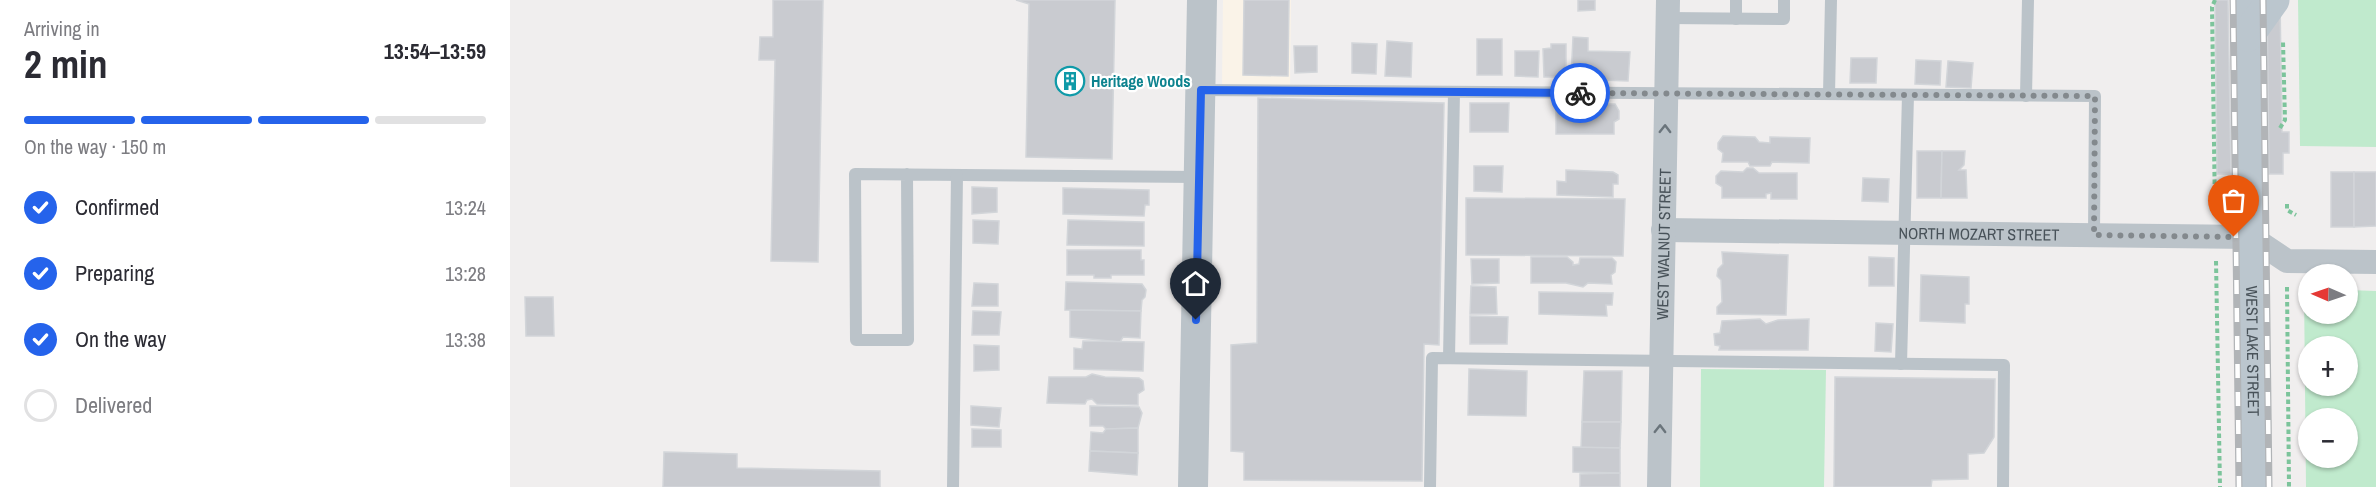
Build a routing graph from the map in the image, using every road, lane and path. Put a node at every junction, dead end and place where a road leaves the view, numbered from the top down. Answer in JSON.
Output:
{"nodes":[{"id":1,"x":1202,"y":0,"type":"edge"},
{"id":2,"x":1736,"y":0,"type":"edge"},
{"id":3,"x":1784,"y":0,"type":"edge"},
{"id":4,"x":1831,"y":0,"type":"edge"},
{"id":5,"x":2028,"y":0,"type":"edge"},
{"id":6,"x":2248,"y":0,"type":"edge"},
{"id":7,"x":2273,"y":0,"type":"edge"},
{"id":8,"x":1668,"y":9,"type":"edge"},
{"id":9,"x":1736,"y":19,"type":"junction"},
{"id":10,"x":2248,"y":35,"type":"junction"},
{"id":11,"x":1201,"y":90,"type":"junction"},
{"id":12,"x":1454,"y":92,"type":"junction"},
{"id":13,"x":1666,"y":93,"type":"junction"},
{"id":14,"x":1829,"y":94,"type":"junction"},
{"id":15,"x":1908,"y":95,"type":"junction"},
{"id":16,"x":2026,"y":96,"type":"junction"},
{"id":17,"x":907,"y":174,"type":"junction"},
{"id":18,"x":957,"y":175,"type":"junction"},
{"id":19,"x":1199,"y":177,"type":"junction"},
{"id":20,"x":2287,"y":204,"type":"dead end"},
{"id":21,"x":2296,"y":215,"type":"dead end"},
{"id":22,"x":1663,"y":230,"type":"junction"},
{"id":23,"x":1904,"y":233,"type":"junction"},
{"id":24,"x":2094,"y":235,"type":"junction"},
{"id":25,"x":2251,"y":237,"type":"junction"},
{"id":26,"x":2287,"y":261,"type":"junction"},
{"id":27,"x":2376,"y":262,"type":"edge"},
{"id":28,"x":2252,"y":284,"type":"junction"},
{"id":29,"x":1449,"y":358,"type":"junction"},
{"id":30,"x":1661,"y":361,"type":"junction"},
{"id":31,"x":1901,"y":364,"type":"junction"},
{"id":32,"x":953,"y":487,"type":"edge"},
{"id":33,"x":1193,"y":487,"type":"edge"},
{"id":34,"x":1430,"y":487,"type":"edge"},
{"id":35,"x":1659,"y":487,"type":"edge"},
{"id":36,"x":2003,"y":487,"type":"edge"},
{"id":37,"x":2255,"y":487,"type":"edge"}],
"edges":[{"from":1,"to":11,"type":"street"},
{"from":2,"to":9,"type":"lane"},
{"from":3,"to":9,"type":"lane"},
{"from":4,"to":14,"type":"lane"},
{"from":5,"to":16,"type":"lane"},
{"from":6,"to":10,"type":"main road","name":"WEST LAKE STREET"},
{"from":7,"to":10,"type":"main road"},
{"from":8,"to":9,"type":"lane"},
{"from":8,"to":13,"type":"street","name":"WEST WALNUT STREET"},
{"from":10,"to":25,"type":"main road","name":"WEST LAKE STREET"},
{"from":11,"to":12,"type":"lane"},
{"from":11,"to":19,"type":"street"},
{"from":12,"to":13,"type":"lane"},
{"from":12,"to":29,"type":"lane"},
{"from":13,"to":14,"type":"lane"},
{"from":22,"to":13,"type":"street","name":"WEST WALNUT STREET","one_way":true},
{"from":14,"to":15,"type":"lane"},
{"from":15,"to":16,"type":"lane"},
{"from":15,"to":23,"type":"lane"},
{"from":16,"to":24,"type":"lane"},
{"from":17,"to":17,"type":"lane"},
{"from":17,"to":18,"type":"lane"},
{"from":18,"to":19,"type":"lane"},
{"from":18,"to":32,"type":"lane"},
{"from":19,"to":33,"type":"street"},
{"from":20,"to":21,"type":"path"},
{"from":22,"to":23,"type":"street","name":"NORTH MOZART STREET"},
{"from":22,"to":30,"type":"street","name":"WEST WALNUT STREET"},
{"from":23,"to":24,"type":"street","name":"NORTH MOZART STREET"},
{"from":23,"to":31,"type":"lane"},
{"from":24,"to":25,"type":"street","name":"NORTH MOZART STREET"},
{"from":25,"to":26,"type":"street"},
{"from":25,"to":28,"type":"main road","name":"WEST LAKE STREET"},
{"from":26,"to":27,"type":"street"},
{"from":26,"to":28,"type":"street"},
{"from":28,"to":37,"type":"main road","name":"WEST LAKE STREET"},
{"from":29,"to":30,"type":"lane"},
{"from":29,"to":34,"type":"lane"},
{"from":30,"to":31,"type":"lane"},
{"from":35,"to":30,"type":"street","name":"WEST WALNUT STREET","one_way":true},
{"from":31,"to":36,"type":"lane"}]}
